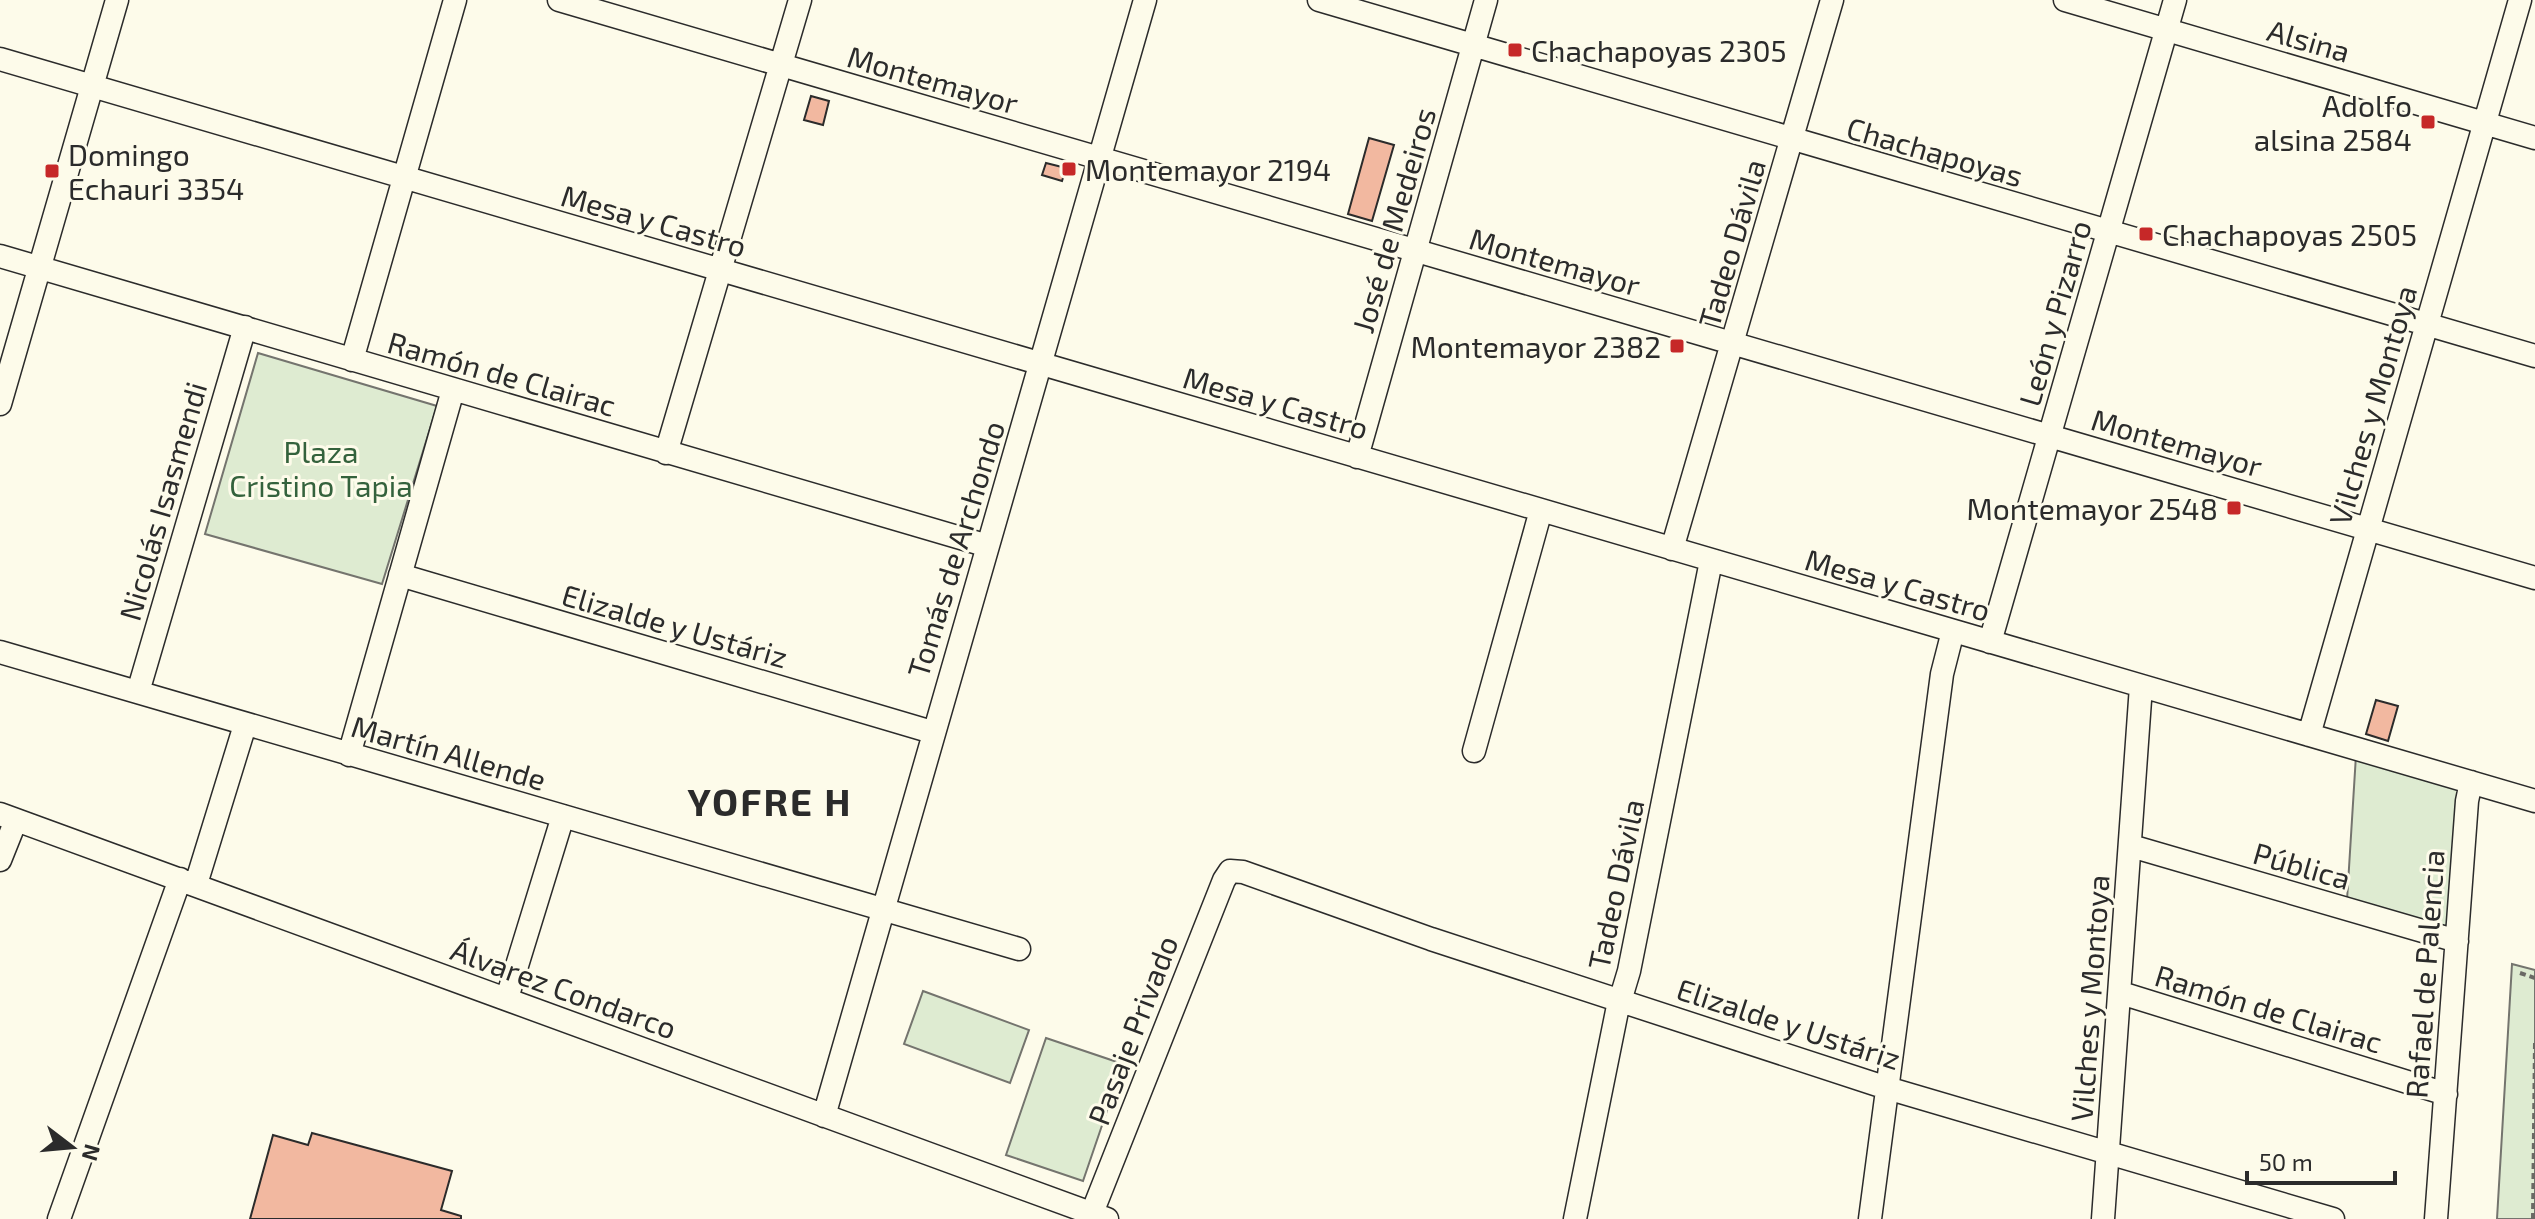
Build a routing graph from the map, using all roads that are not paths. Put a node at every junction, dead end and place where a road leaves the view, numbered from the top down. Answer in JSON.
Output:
{"nodes":[{"id":1,"x":117,"y":0,"type":"edge"},
{"id":2,"x":455,"y":0,"type":"edge"},
{"id":3,"x":559,"y":0,"type":"edge"},
{"id":4,"x":800,"y":0,"type":"edge"},
{"id":5,"x":1145,"y":0,"type":"edge"},
{"id":6,"x":1319,"y":0,"type":"edge"},
{"id":7,"x":1486,"y":0,"type":"edge"},
{"id":8,"x":1832,"y":0,"type":"edge"},
{"id":9,"x":2065,"y":0,"type":"edge"},
{"id":10,"x":2175,"y":0,"type":"edge"},
{"id":11,"x":2520,"y":0,"type":"edge"},
{"id":12,"x":2167,"y":30,"type":"junction"},
{"id":13,"x":1473,"y":45,"type":"junction"},
{"id":14,"x":0,"y":59,"type":"edge"},
{"id":15,"x":781,"y":65,"type":"junction"},
{"id":16,"x":92,"y":86,"type":"junction"},
{"id":17,"x":2483,"y":123,"type":"junction"},
{"id":18,"x":2535,"y":138,"type":"edge"},
{"id":19,"x":1792,"y":140,"type":"junction"},
{"id":20,"x":1100,"y":159,"type":"junction"},
{"id":21,"x":404,"y":178,"type":"junction"},
{"id":22,"x":2108,"y":233,"type":"junction"},
{"id":23,"x":1416,"y":252,"type":"junction"},
{"id":24,"x":0,"y":256,"type":"edge"},
{"id":25,"x":39,"y":267,"type":"junction"},
{"id":26,"x":721,"y":271,"type":"junction"},
{"id":27,"x":2427,"y":324,"type":"junction"},
{"id":28,"x":245,"y":327,"type":"junction"},
{"id":29,"x":1733,"y":344,"type":"junction"},
{"id":30,"x":2535,"y":356,"type":"edge"},
{"id":31,"x":352,"y":360,"type":"junction"},
{"id":32,"x":1041,"y":364,"type":"junction"},
{"id":33,"x":453,"y":390,"type":"junction"},
{"id":34,"x":0,"y":404,"type":"edge"},
{"id":35,"x":2050,"y":436,"type":"junction"},
{"id":36,"x":666,"y":453,"type":"junction"},
{"id":37,"x":1357,"y":457,"type":"junction"},
{"id":38,"x":1541,"y":510,"type":"junction"},
{"id":39,"x":2368,"y":528,"type":"junction"},
{"id":40,"x":988,"y":546,"type":"junction"},
{"id":41,"x":1672,"y":549,"type":"junction"},
{"id":42,"x":1711,"y":561,"type":"junction"},
{"id":43,"x":400,"y":575,"type":"junction"},
{"id":44,"x":2535,"y":578,"type":"edge"},
{"id":45,"x":1953,"y":631,"type":"junction"},
{"id":46,"x":1990,"y":642,"type":"junction"},
{"id":47,"x":0,"y":652,"type":"edge"},
{"id":48,"x":2141,"y":686,"type":"junction"},
{"id":49,"x":138,"y":692,"type":"junction"},
{"id":50,"x":245,"y":725,"type":"junction"},
{"id":51,"x":932,"y":732,"type":"junction"},
{"id":52,"x":2309,"y":735,"type":"junction"},
{"id":53,"x":1474,"y":751,"type":"dead end"},
{"id":54,"x":349,"y":755,"type":"junction"},
{"id":55,"x":2471,"y":782,"type":"junction"},
{"id":56,"x":2535,"y":801,"type":"edge"},
{"id":57,"x":563,"y":816,"type":"junction"},
{"id":58,"x":8,"y":817,"type":"edge"},
{"id":59,"x":2131,"y":846,"type":"junction"},
{"id":60,"x":0,"y":860,"type":"edge"},
{"id":61,"x":1230,"y":871,"type":"joint"},
{"id":62,"x":188,"y":881,"type":"junction"},
{"id":63,"x":882,"y":907,"type":"junction"},
{"id":64,"x":2457,"y":941,"type":"junction"},
{"id":65,"x":1019,"y":949,"type":"dead end"},
{"id":66,"x":2121,"y":993,"type":"junction"},
{"id":67,"x":507,"y":998,"type":"junction"},
{"id":68,"x":1621,"y":999,"type":"junction"},
{"id":69,"x":1887,"y":1088,"type":"junction"},
{"id":70,"x":2446,"y":1094,"type":"junction"},
{"id":71,"x":824,"y":1116,"type":"junction"},
{"id":72,"x":2108,"y":1153,"type":"junction"},
{"id":73,"x":1100,"y":1216,"type":"edge"},
{"id":74,"x":59,"y":1219,"type":"edge"},
{"id":75,"x":1575,"y":1219,"type":"edge"},
{"id":76,"x":1870,"y":1219,"type":"edge"},
{"id":77,"x":2103,"y":1219,"type":"edge"},
{"id":78,"x":2333,"y":1219,"type":"edge"},
{"id":79,"x":2436,"y":1219,"type":"edge"}],
"edges":[{"from":1,"to":16,"type":"street"},
{"from":2,"to":21,"type":"street"},
{"from":3,"to":15,"type":"street","name":"Montemayor"},
{"from":4,"to":15,"type":"street"},
{"from":5,"to":20,"type":"street","name":"Tomás de Archondo"},
{"from":6,"to":13,"type":"street","name":"Chachapoyas"},
{"from":7,"to":13,"type":"street","name":"José de Medeiros"},
{"from":8,"to":19,"type":"street","name":"Tadeo Dávila"},
{"from":9,"to":12,"type":"street","name":"Alsina"},
{"from":10,"to":12,"type":"street","name":"León y Pizarro"},
{"from":11,"to":17,"type":"street","name":"Vilches y Montoya"},
{"from":12,"to":17,"type":"street","name":"Alsina"},
{"from":12,"to":22,"type":"street","name":"León y Pizarro"},
{"from":13,"to":19,"type":"street","name":"Chachapoyas"},
{"from":13,"to":23,"type":"street","name":"José de Medeiros"},
{"from":14,"to":16,"type":"street","name":"Mesa y Castro"},
{"from":15,"to":20,"type":"street","name":"Montemayor"},
{"from":15,"to":26,"type":"street"},
{"from":16,"to":21,"type":"street","name":"Mesa y Castro"},
{"from":16,"to":25,"type":"street"},
{"from":17,"to":18,"type":"street","name":"Alsina"},
{"from":17,"to":27,"type":"street","name":"Vilches y Montoya"},
{"from":19,"to":22,"type":"street","name":"Chachapoyas"},
{"from":19,"to":29,"type":"street","name":"Tadeo Dávila"},
{"from":20,"to":23,"type":"street","name":"Montemayor"},
{"from":20,"to":32,"type":"street","name":"Tomás de Archondo"},
{"from":21,"to":26,"type":"street","name":"Mesa y Castro"},
{"from":21,"to":31,"type":"street"},
{"from":22,"to":27,"type":"street","name":"Chachapoyas"},
{"from":22,"to":35,"type":"street","name":"León y Pizarro"},
{"from":23,"to":29,"type":"street","name":"Montemayor"},
{"from":23,"to":37,"type":"street","name":"José de Medeiros"},
{"from":24,"to":25,"type":"street","name":"Ramón de Clairac"},
{"from":25,"to":28,"type":"street","name":"Ramón de Clairac"},
{"from":25,"to":34,"type":"street"},
{"from":26,"to":32,"type":"street","name":"Mesa y Castro"},
{"from":26,"to":36,"type":"street"},
{"from":27,"to":30,"type":"street","name":"Chachapoyas"},
{"from":27,"to":39,"type":"street","name":"Vilches y Montoya"},
{"from":28,"to":31,"type":"street","name":"Ramón de Clairac"},
{"from":28,"to":49,"type":"street","name":"Nicolás Isasmendi"},
{"from":29,"to":35,"type":"street","name":"Montemayor"},
{"from":29,"to":41,"type":"street","name":"Tadeo Dávila"},
{"from":31,"to":33,"type":"street","name":"Ramón de Clairac"},
{"from":32,"to":37,"type":"street","name":"Mesa y Castro"},
{"from":32,"to":40,"type":"street","name":"Tomás de Archondo"},
{"from":33,"to":36,"type":"street","name":"Ramón de Clairac"},
{"from":33,"to":43,"type":"street"},
{"from":35,"to":39,"type":"street","name":"Montemayor"},
{"from":35,"to":46,"type":"street","name":"León y Pizarro"},
{"from":36,"to":40,"type":"street","name":"Ramón de Clairac"},
{"from":37,"to":38,"type":"street","name":"Mesa y Castro"},
{"from":38,"to":41,"type":"street","name":"Mesa y Castro"},
{"from":38,"to":53,"type":"street"},
{"from":39,"to":44,"type":"street","name":"Montemayor"},
{"from":39,"to":52,"type":"street","name":"Vilches y Montoya"},
{"from":40,"to":51,"type":"street","name":"Tomás de Archondo"},
{"from":41,"to":42,"type":"street","name":"Mesa y Castro"},
{"from":42,"to":45,"type":"street","name":"Mesa y Castro"},
{"from":42,"to":68,"type":"street","name":"Tadeo Dávila"},
{"from":43,"to":51,"type":"street","name":"Elizalde y Ustáriz"},
{"from":43,"to":54,"type":"street"},
{"from":45,"to":46,"type":"street","name":"Mesa y Castro"},
{"from":45,"to":69,"type":"street"},
{"from":46,"to":48,"type":"street","name":"Mesa y Castro"},
{"from":47,"to":49,"type":"street","name":"Martín Allende"},
{"from":48,"to":52,"type":"street","name":"Mesa y Castro"},
{"from":48,"to":59,"type":"street","name":"Vilches y Montoya"},
{"from":49,"to":50,"type":"street","name":"Martín Allende"},
{"from":50,"to":54,"type":"street","name":"Martín Allende"},
{"from":50,"to":62,"type":"street"},
{"from":51,"to":63,"type":"street","name":"Tomás de Archondo"},
{"from":52,"to":55,"type":"street","name":"Mesa y Castro"},
{"from":54,"to":57,"type":"street","name":"Martín Allende"},
{"from":55,"to":56,"type":"street","name":"Mesa y Castro"},
{"from":55,"to":64,"type":"street","name":"Rafael de Palencia"},
{"from":57,"to":63,"type":"street","name":"Martín Allende"},
{"from":57,"to":67,"type":"street"},
{"from":58,"to":60,"type":"street"},
{"from":58,"to":62,"type":"street","name":"Álvarez Condarco"},
{"from":59,"to":64,"type":"street","name":"Pública"},
{"from":59,"to":66,"type":"street","name":"Vilches y Montoya"},
{"from":61,"to":68,"type":"street","name":"Elizalde y Ustáriz"},
{"from":61,"to":73,"type":"street","name":"Pasaje Privado"},
{"from":62,"to":67,"type":"street","name":"Álvarez Condarco"},
{"from":62,"to":74,"type":"street"},
{"from":63,"to":65,"type":"street","name":"Martín Allende"},
{"from":63,"to":71,"type":"street","name":"Tomás de Archondo"},
{"from":64,"to":70,"type":"street","name":"Rafael de Palencia"},
{"from":66,"to":70,"type":"street","name":"Ramón de Clairac"},
{"from":66,"to":72,"type":"street","name":"Vilches y Montoya"},
{"from":67,"to":71,"type":"street","name":"Álvarez Condarco"},
{"from":68,"to":69,"type":"street","name":"Elizalde y Ustáriz"},
{"from":68,"to":75,"type":"street","name":"Tadeo Dávila"},
{"from":69,"to":72,"type":"street","name":"Elizalde y Ustáriz"},
{"from":69,"to":76,"type":"street"},
{"from":70,"to":79,"type":"street","name":"Rafael de Palencia"},
{"from":71,"to":73,"type":"street","name":"Álvarez Condarco"},
{"from":72,"to":77,"type":"street","name":"Vilches y Montoya"},
{"from":72,"to":78,"type":"street","name":"Elizalde y Ustáriz"}]}
